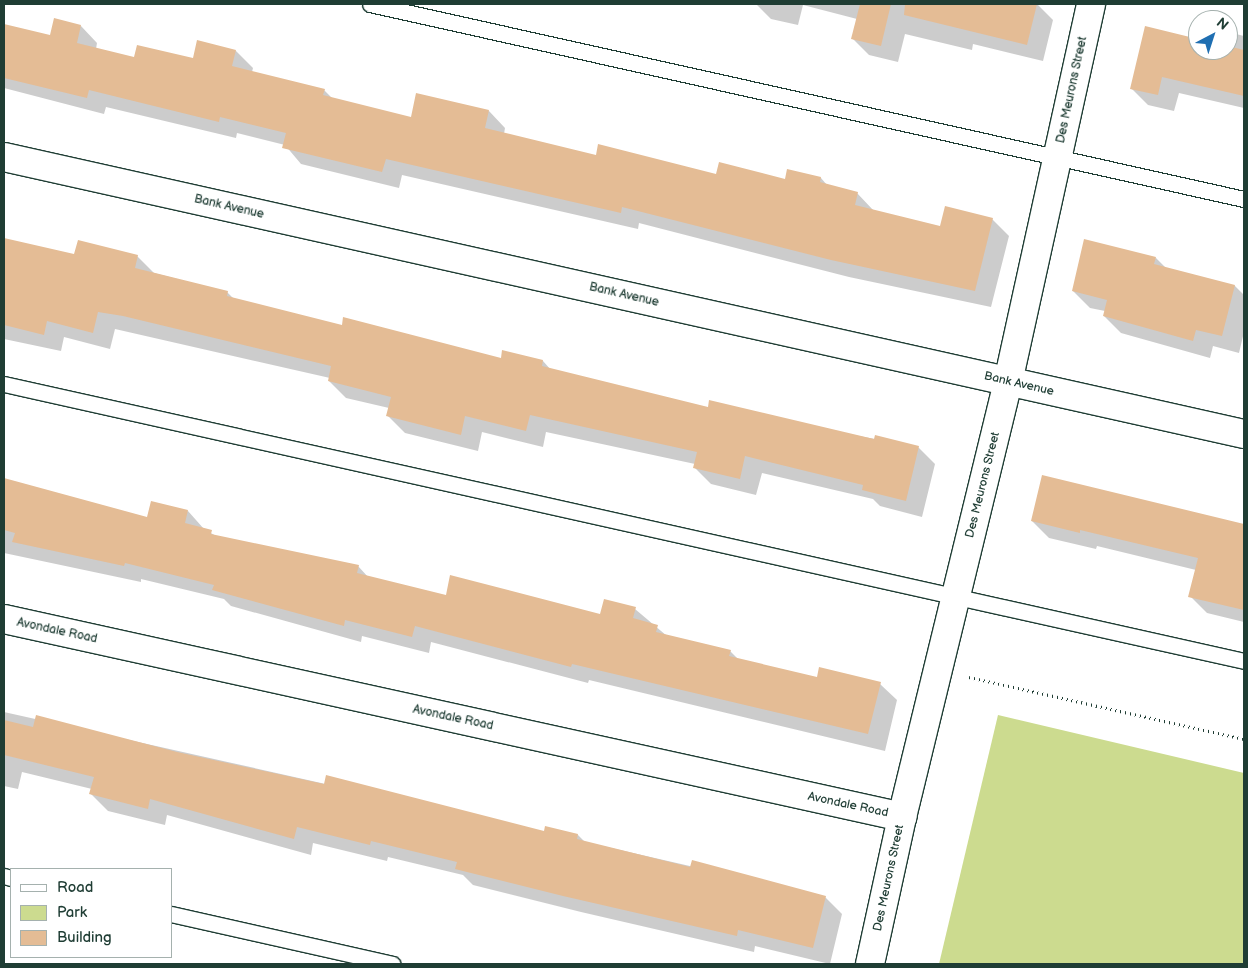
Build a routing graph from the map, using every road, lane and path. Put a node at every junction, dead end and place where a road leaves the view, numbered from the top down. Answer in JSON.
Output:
{"nodes":[{"id":1,"x":370,"y":4,"type":"edge"},
{"id":2,"x":1091,"y":4,"type":"edge"},
{"id":3,"x":4,"y":157,"type":"edge"},
{"id":4,"x":1057,"y":157,"type":"junction"},
{"id":5,"x":1244,"y":199,"type":"edge"},
{"id":6,"x":1008,"y":382,"type":"junction"},
{"id":7,"x":4,"y":384,"type":"edge"},
{"id":8,"x":1244,"y":434,"type":"edge"},
{"id":9,"x":956,"y":595,"type":"junction"},
{"id":10,"x":4,"y":619,"type":"edge"},
{"id":11,"x":1244,"y":661,"type":"edge"},
{"id":12,"x":939,"y":670,"type":"junction"},
{"id":13,"x":1244,"y":739,"type":"edge"},
{"id":14,"x":902,"y":817,"type":"junction"},
{"id":15,"x":172,"y":914,"type":"edge"},
{"id":16,"x":392,"y":964,"type":"edge"},
{"id":17,"x":870,"y":964,"type":"edge"}],
"edges":[{"from":1,"to":4,"type":"lane"},
{"from":2,"to":4,"type":"street","name":"Des Meurons Street"},
{"from":3,"to":6,"type":"street","name":"Bank Avenue"},
{"from":4,"to":5,"type":"lane"},
{"from":4,"to":6,"type":"street","name":"Des Meurons Street"},
{"from":6,"to":8,"type":"street","name":"Bank Avenue"},
{"from":6,"to":9,"type":"street","name":"Des Meurons Street"},
{"from":7,"to":9,"type":"lane"},
{"from":9,"to":11,"type":"lane"},
{"from":9,"to":12,"type":"street","name":"Des Meurons Street"},
{"from":10,"to":14,"type":"street","name":"Avondale Road"},
{"from":12,"to":13,"type":"path"},
{"from":12,"to":14,"type":"street","name":"Des Meurons Street"},
{"from":14,"to":17,"type":"street","name":"Des Meurons Street"},
{"from":15,"to":16,"type":"lane"}]}
